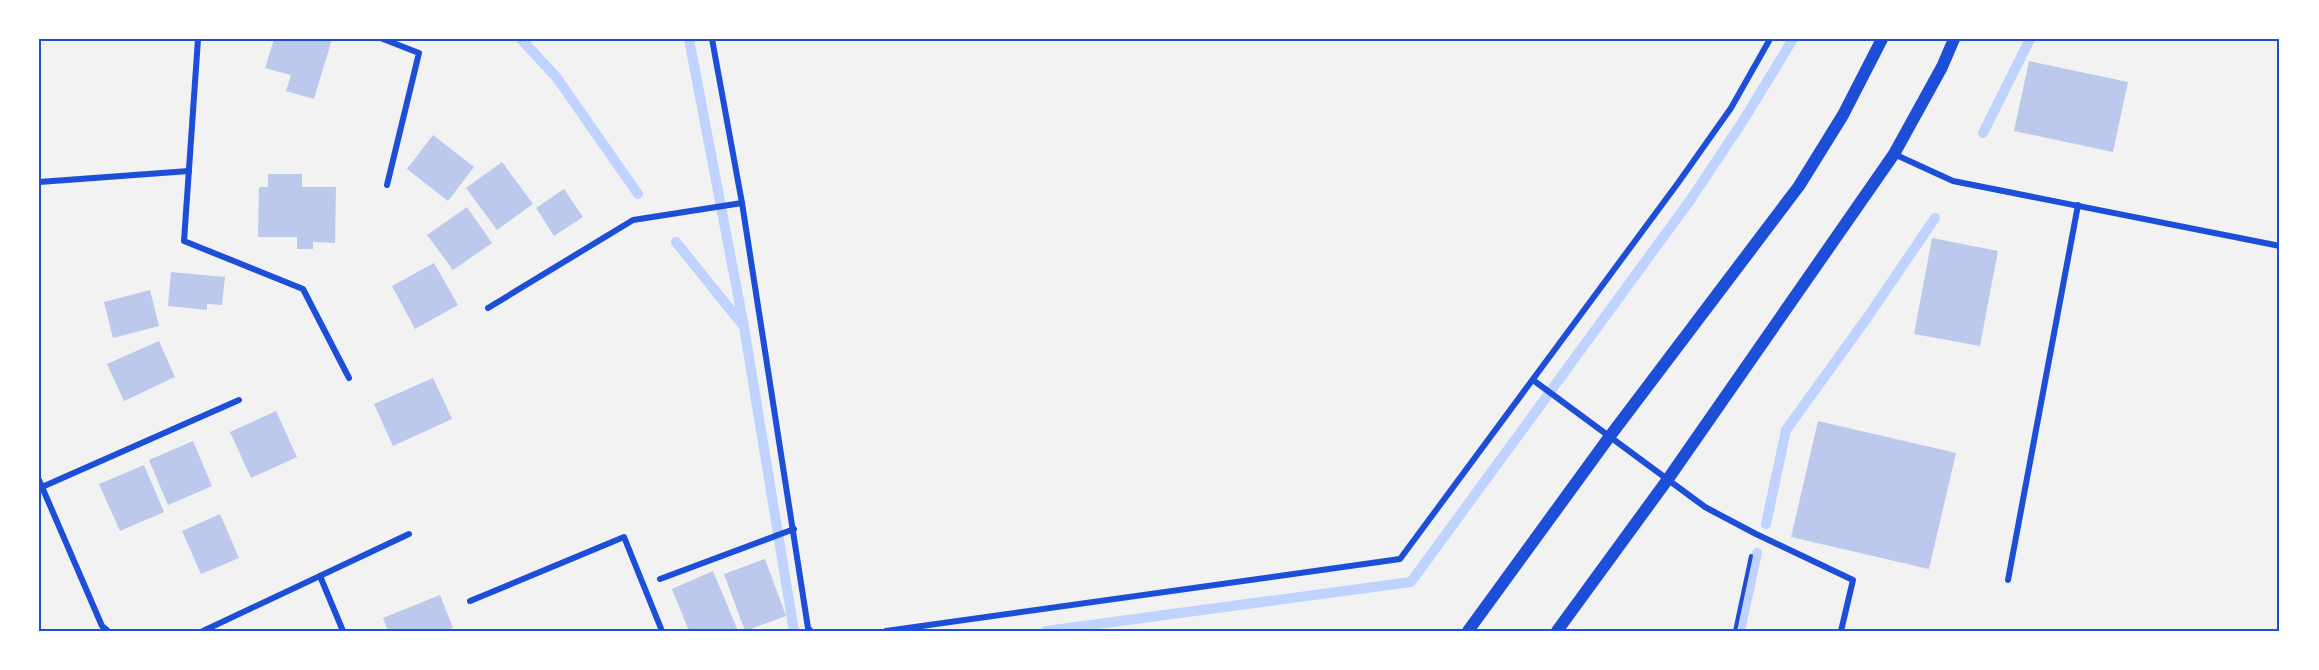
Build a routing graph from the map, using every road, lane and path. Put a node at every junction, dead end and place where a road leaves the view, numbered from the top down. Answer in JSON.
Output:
{"nodes":[{"id":1,"x":198,"y":39,"type":"edge"},
{"id":2,"x":383,"y":39,"type":"edge"},
{"id":3,"x":712,"y":39,"type":"edge"},
{"id":4,"x":1770,"y":39,"type":"edge"},
{"id":5,"x":1882,"y":39,"type":"edge"},
{"id":6,"x":1954,"y":39,"type":"edge"},
{"id":7,"x":1894,"y":154,"type":"junction"},
{"id":8,"x":189,"y":171,"type":"junction"},
{"id":9,"x":39,"y":182,"type":"edge"},
{"id":10,"x":387,"y":185,"type":"dead end"},
{"id":11,"x":742,"y":203,"type":"junction"},
{"id":12,"x":2078,"y":205,"type":"junction"},
{"id":13,"x":2280,"y":246,"type":"edge"},
{"id":14,"x":488,"y":308,"type":"dead end"},
{"id":15,"x":350,"y":378,"type":"dead end"},
{"id":16,"x":1533,"y":380,"type":"junction"},
{"id":17,"x":239,"y":400,"type":"dead end"},
{"id":18,"x":1610,"y":436,"type":"junction"},
{"id":19,"x":1668,"y":479,"type":"junction"},
{"id":20,"x":39,"y":480,"type":"edge"},
{"id":21,"x":42,"y":487,"type":"junction"},
{"id":22,"x":794,"y":529,"type":"junction"},
{"id":23,"x":409,"y":534,"type":"dead end"},
{"id":24,"x":1756,"y":534,"type":"junction"},
{"id":25,"x":320,"y":576,"type":"junction"},
{"id":26,"x":660,"y":579,"type":"dead end"},
{"id":27,"x":2008,"y":580,"type":"dead end"},
{"id":28,"x":470,"y":601,"type":"dead end"},
{"id":29,"x":952,"y":621,"type":"junction"},
{"id":30,"x":952,"y":630,"type":"edge"},
{"id":31,"x":108,"y":631,"type":"edge"},
{"id":32,"x":203,"y":631,"type":"edge"},
{"id":33,"x":343,"y":631,"type":"edge"},
{"id":34,"x":662,"y":631,"type":"edge"},
{"id":35,"x":811,"y":631,"type":"edge"},
{"id":36,"x":886,"y":631,"type":"edge"},
{"id":37,"x":1468,"y":631,"type":"edge"},
{"id":38,"x":1557,"y":631,"type":"edge"},
{"id":39,"x":1735,"y":631,"type":"edge"},
{"id":40,"x":1841,"y":631,"type":"edge"}],
"edges":[{"from":1,"to":8,"type":"street"},
{"from":2,"to":10,"type":"street"},
{"from":3,"to":11,"type":"street"},
{"from":4,"to":16,"type":"street"},
{"from":5,"to":18,"type":"main road"},
{"from":6,"to":7,"type":"main road"},
{"from":7,"to":12,"type":"street"},
{"from":7,"to":19,"type":"main road"},
{"from":8,"to":9,"type":"street"},
{"from":8,"to":15,"type":"street"},
{"from":11,"to":14,"type":"street"},
{"from":11,"to":22,"type":"street"},
{"from":12,"to":13,"type":"street"},
{"from":12,"to":27,"type":"street"},
{"from":16,"to":18,"type":"street"},
{"from":16,"to":29,"type":"street"},
{"from":17,"to":21,"type":"street"},
{"from":18,"to":19,"type":"street"},
{"from":18,"to":37,"type":"main road"},
{"from":19,"to":24,"type":"street"},
{"from":19,"to":38,"type":"main road"},
{"from":20,"to":21,"type":"street"},
{"from":21,"to":31,"type":"street"},
{"from":22,"to":26,"type":"street"},
{"from":22,"to":35,"type":"street"},
{"from":23,"to":25,"type":"street"},
{"from":24,"to":39,"type":"path"},
{"from":24,"to":40,"type":"street"},
{"from":25,"to":32,"type":"street"},
{"from":25,"to":33,"type":"street"},
{"from":28,"to":34,"type":"street"},
{"from":29,"to":30,"type":"street"},
{"from":29,"to":36,"type":"street"}]}
